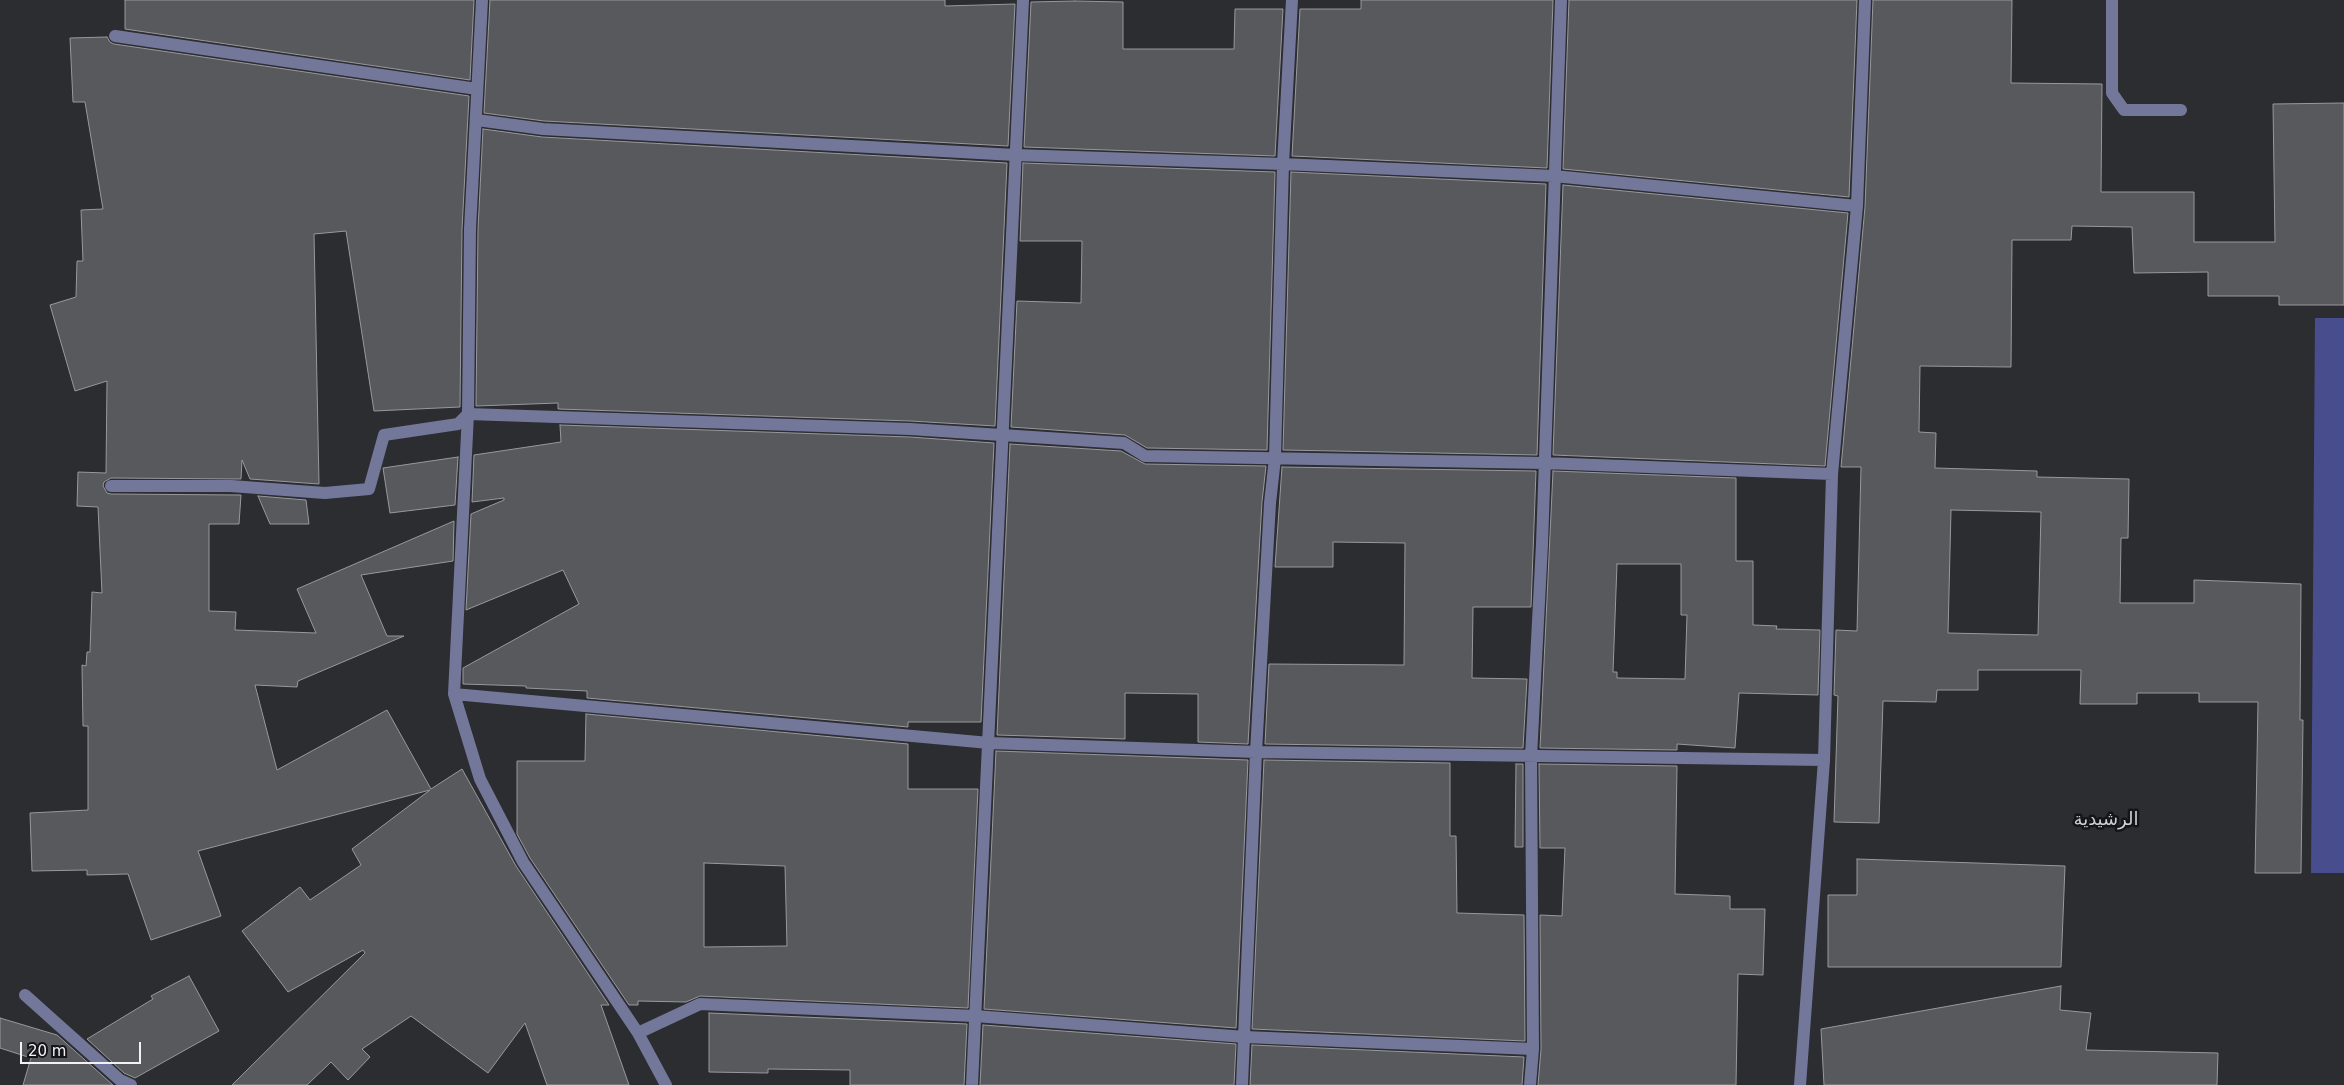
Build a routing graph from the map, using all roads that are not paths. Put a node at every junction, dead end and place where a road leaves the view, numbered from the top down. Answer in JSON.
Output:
{"nodes":[{"id":1,"x":482,"y":0,"type":"edge"},
{"id":2,"x":1022,"y":0,"type":"edge"},
{"id":3,"x":1292,"y":0,"type":"edge"},
{"id":4,"x":1561,"y":0,"type":"edge"},
{"id":5,"x":1865,"y":0,"type":"edge"},
{"id":6,"x":2112,"y":0,"type":"edge"},
{"id":7,"x":115,"y":36,"type":"dead end"},
{"id":8,"x":477,"y":89,"type":"junction"},
{"id":9,"x":2181,"y":110,"type":"dead end"},
{"id":10,"x":477,"y":120,"type":"junction"},
{"id":11,"x":1015,"y":155,"type":"junction"},
{"id":12,"x":1283,"y":164,"type":"junction"},
{"id":13,"x":1554,"y":176,"type":"junction"},
{"id":14,"x":1857,"y":206,"type":"junction"},
{"id":15,"x":468,"y":414,"type":"junction"},
{"id":16,"x":1002,"y":436,"type":"junction"},
{"id":17,"x":1275,"y":458,"type":"junction"},
{"id":18,"x":1544,"y":462,"type":"junction"},
{"id":19,"x":1832,"y":474,"type":"junction"},
{"id":20,"x":111,"y":486,"type":"dead end"},
{"id":21,"x":454,"y":694,"type":"junction"},
{"id":22,"x":989,"y":743,"type":"junction"},
{"id":23,"x":1256,"y":752,"type":"junction"},
{"id":24,"x":1531,"y":757,"type":"junction"},
{"id":25,"x":1824,"y":760,"type":"junction"},
{"id":26,"x":25,"y":995,"type":"dead end"},
{"id":27,"x":975,"y":1016,"type":"junction"},
{"id":28,"x":638,"y":1033,"type":"junction"},
{"id":29,"x":1245,"y":1037,"type":"junction"},
{"id":30,"x":1532,"y":1049,"type":"junction"},
{"id":31,"x":131,"y":1085,"type":"edge"},
{"id":32,"x":666,"y":1085,"type":"edge"},
{"id":33,"x":972,"y":1085,"type":"edge"},
{"id":34,"x":1242,"y":1085,"type":"edge"},
{"id":35,"x":1530,"y":1085,"type":"edge"},
{"id":36,"x":1800,"y":1085,"type":"edge"}],
"edges":[{"from":1,"to":8,"type":"street"},
{"from":2,"to":11,"type":"street"},
{"from":3,"to":12,"type":"street"},
{"from":4,"to":13,"type":"street"},
{"from":5,"to":14,"type":"street"},
{"from":6,"to":9,"type":"street"},
{"from":7,"to":8,"type":"street"},
{"from":8,"to":10,"type":"street"},
{"from":10,"to":11,"type":"street"},
{"from":10,"to":15,"type":"street"},
{"from":11,"to":12,"type":"street"},
{"from":11,"to":16,"type":"street"},
{"from":12,"to":13,"type":"street"},
{"from":12,"to":17,"type":"street"},
{"from":13,"to":14,"type":"street"},
{"from":13,"to":18,"type":"street"},
{"from":14,"to":19,"type":"street"},
{"from":15,"to":16,"type":"street"},
{"from":15,"to":20,"type":"street"},
{"from":15,"to":21,"type":"street"},
{"from":16,"to":17,"type":"street"},
{"from":16,"to":22,"type":"street"},
{"from":17,"to":18,"type":"street"},
{"from":17,"to":23,"type":"street"},
{"from":18,"to":19,"type":"street"},
{"from":18,"to":24,"type":"street"},
{"from":19,"to":25,"type":"street"},
{"from":21,"to":22,"type":"street"},
{"from":21,"to":28,"type":"street"},
{"from":22,"to":23,"type":"street"},
{"from":22,"to":27,"type":"street"},
{"from":23,"to":24,"type":"street"},
{"from":23,"to":29,"type":"street"},
{"from":24,"to":25,"type":"street"},
{"from":24,"to":30,"type":"street"},
{"from":25,"to":36,"type":"street"},
{"from":26,"to":31,"type":"street"},
{"from":27,"to":28,"type":"street"},
{"from":27,"to":29,"type":"street"},
{"from":27,"to":33,"type":"street"},
{"from":28,"to":32,"type":"street"},
{"from":29,"to":30,"type":"street"},
{"from":29,"to":34,"type":"street"},
{"from":30,"to":35,"type":"street"}]}
